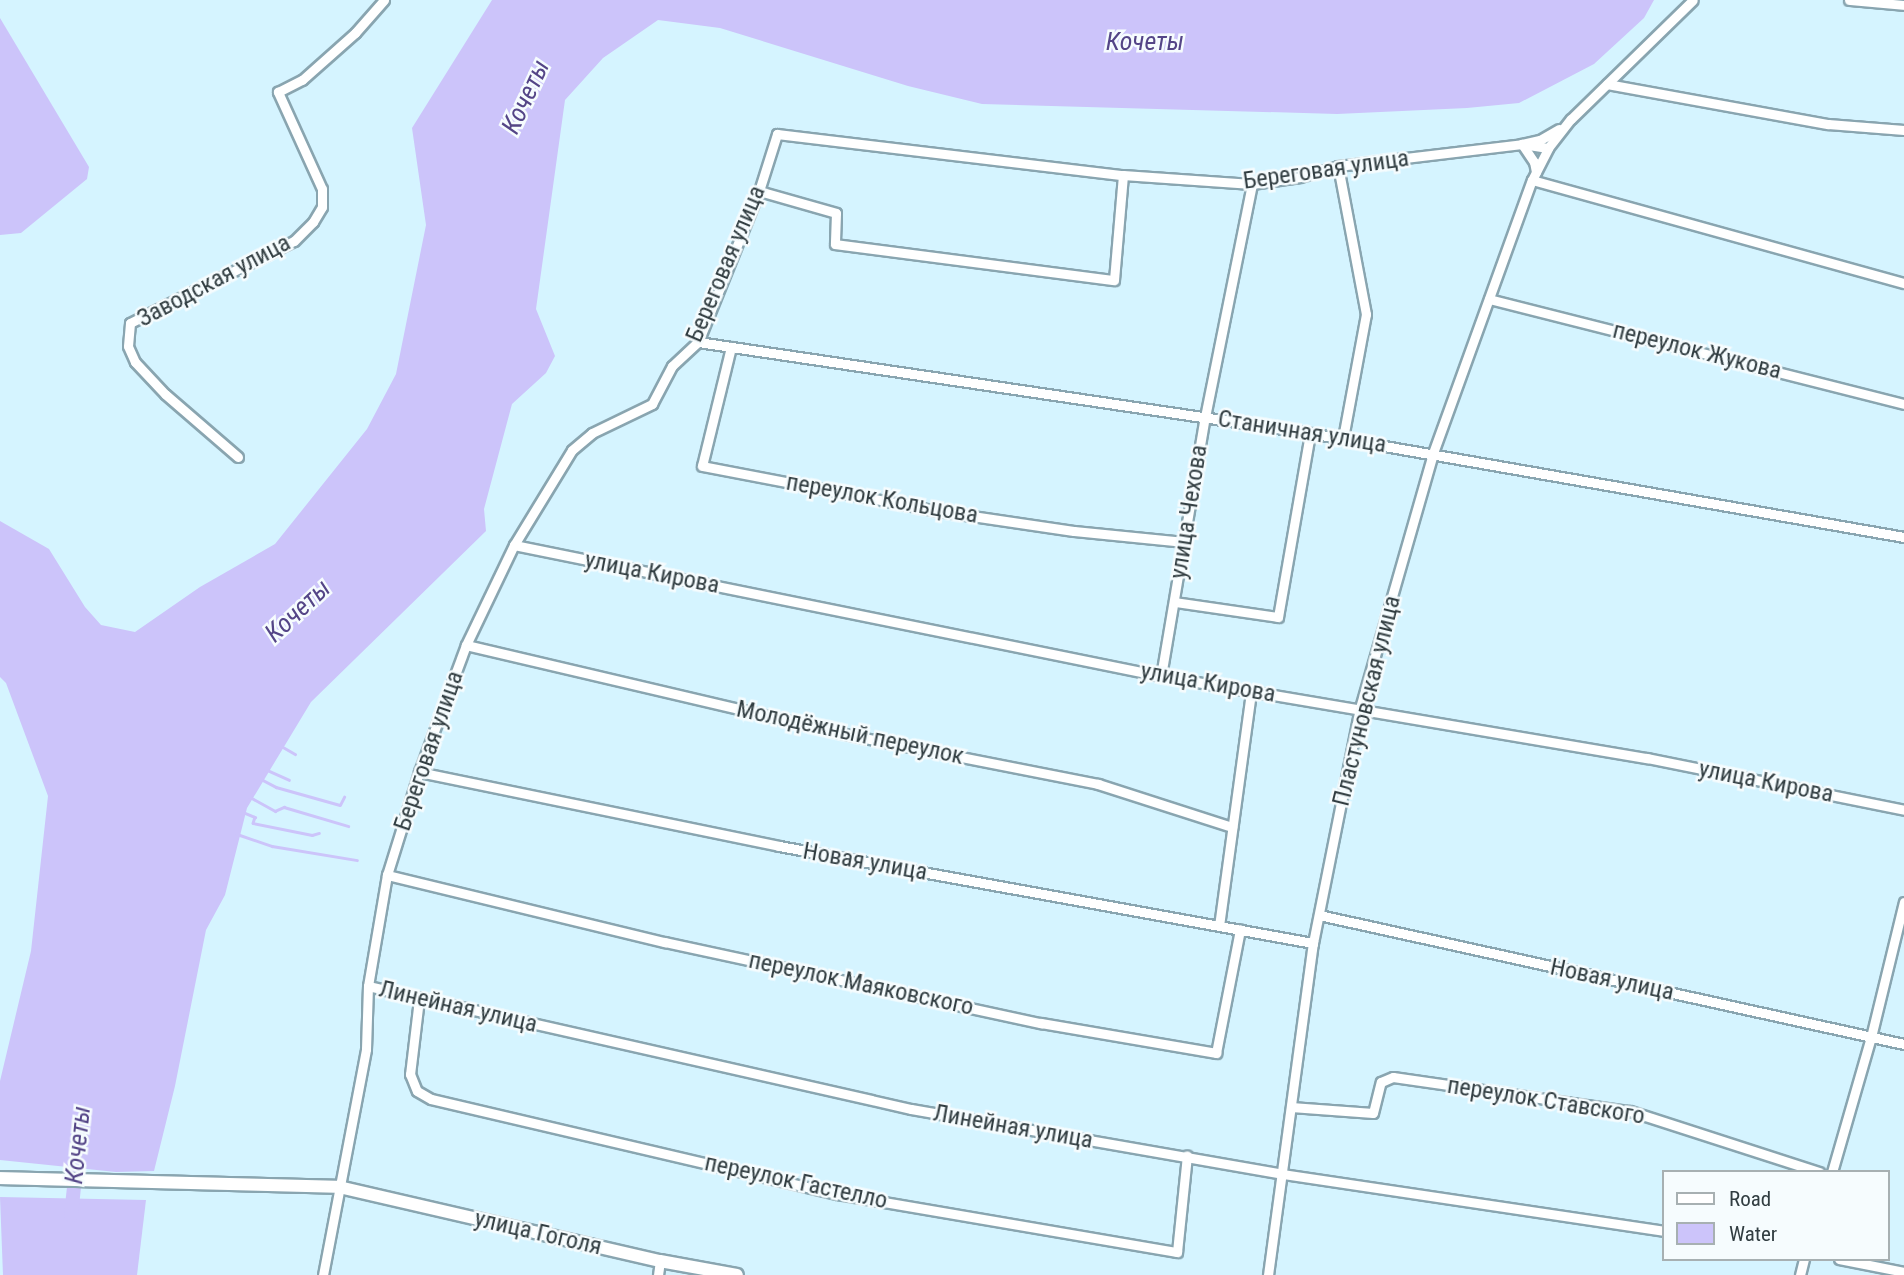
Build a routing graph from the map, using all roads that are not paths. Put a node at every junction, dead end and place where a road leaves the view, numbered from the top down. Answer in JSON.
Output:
{"nodes":[{"id":1,"x":384,"y":0,"type":"edge"},
{"id":2,"x":1693,"y":0,"type":"edge"},
{"id":3,"x":1849,"y":0,"type":"edge"},
{"id":4,"x":1904,"y":5,"type":"edge"},
{"id":5,"x":1607,"y":84,"type":"junction"},
{"id":6,"x":1571,"y":119,"type":"junction"},
{"id":7,"x":1904,"y":130,"type":"edge"},
{"id":8,"x":1522,"y":144,"type":"junction"},
{"id":9,"x":1548,"y":149,"type":"junction"},
{"id":10,"x":1338,"y":166,"type":"junction"},
{"id":11,"x":1123,"y":175,"type":"junction"},
{"id":12,"x":1534,"y":176,"type":"junction"},
{"id":13,"x":1252,"y":184,"type":"junction"},
{"id":14,"x":759,"y":191,"type":"junction"},
{"id":15,"x":1904,"y":283,"type":"edge"},
{"id":16,"x":1489,"y":299,"type":"junction"},
{"id":17,"x":698,"y":342,"type":"junction"},
{"id":18,"x":731,"y":347,"type":"junction"},
{"id":19,"x":1904,"y":404,"type":"edge"},
{"id":20,"x":1205,"y":417,"type":"junction"},
{"id":21,"x":1310,"y":433,"type":"junction"},
{"id":22,"x":1343,"y":438,"type":"junction"},
{"id":23,"x":1433,"y":453,"type":"junction"},
{"id":24,"x":238,"y":457,"type":"dead end"},
{"id":25,"x":1904,"y":537,"type":"edge"},
{"id":26,"x":1184,"y":542,"type":"junction"},
{"id":27,"x":514,"y":545,"type":"junction"},
{"id":28,"x":1175,"y":603,"type":"junction"},
{"id":29,"x":466,"y":645,"type":"junction"},
{"id":30,"x":1161,"y":676,"type":"junction"},
{"id":31,"x":1251,"y":692,"type":"junction"},
{"id":32,"x":1360,"y":708,"type":"junction"},
{"id":33,"x":419,"y":772,"type":"junction"},
{"id":34,"x":1904,"y":810,"type":"edge"},
{"id":35,"x":1232,"y":827,"type":"junction"},
{"id":36,"x":387,"y":875,"type":"junction"},
{"id":37,"x":1904,"y":902,"type":"edge"},
{"id":38,"x":1319,"y":915,"type":"junction"},
{"id":39,"x":1219,"y":926,"type":"junction"},
{"id":40,"x":1240,"y":929,"type":"junction"},
{"id":41,"x":1314,"y":943,"type":"junction"},
{"id":42,"x":368,"y":986,"type":"junction"},
{"id":43,"x":419,"y":999,"type":"junction"},
{"id":44,"x":1871,"y":1037,"type":"junction"},
{"id":45,"x":1904,"y":1044,"type":"edge"},
{"id":46,"x":1291,"y":1107,"type":"junction"},
{"id":47,"x":1187,"y":1156,"type":"junction"},
{"id":48,"x":1813,"y":1170,"type":"edge"},
{"id":49,"x":1833,"y":1170,"type":"edge"},
{"id":50,"x":1283,"y":1174,"type":"junction"},
{"id":51,"x":0,"y":1178,"type":"edge"},
{"id":52,"x":339,"y":1187,"type":"junction"},
{"id":53,"x":1662,"y":1231,"type":"edge"},
{"id":54,"x":660,"y":1261,"type":"junction"},
{"id":55,"x":1849,"y":1261,"type":"edge"},
{"id":56,"x":1904,"y":1272,"type":"edge"},
{"id":57,"x":323,"y":1275,"type":"edge"},
{"id":58,"x":658,"y":1275,"type":"edge"},
{"id":59,"x":737,"y":1275,"type":"edge"},
{"id":60,"x":1268,"y":1275,"type":"edge"}],
"edges":[{"from":1,"to":24,"type":"street","name":"Заводская улица"},
{"from":2,"to":5,"type":"street"},
{"from":3,"to":4,"type":"street"},
{"from":5,"to":6,"type":"street"},
{"from":5,"to":7,"type":"street"},
{"from":6,"to":8,"type":"street"},
{"from":6,"to":9,"type":"street"},
{"from":8,"to":9,"type":"street","name":"Береговая улица"},
{"from":8,"to":10,"type":"street","name":"Береговая улица"},
{"from":8,"to":12,"type":"street"},
{"from":9,"to":12,"type":"street","name":"Пластуновская улица"},
{"from":10,"to":13,"type":"street","name":"Береговая улица"},
{"from":10,"to":22,"type":"street"},
{"from":11,"to":13,"type":"street","name":"Береговая улица"},
{"from":11,"to":14,"type":"street","name":"Береговая улица"},
{"from":11,"to":14,"type":"street"},
{"from":12,"to":15,"type":"street"},
{"from":12,"to":16,"type":"street","name":"Пластуновская улица"},
{"from":13,"to":20,"type":"street","name":"улица Чехова"},
{"from":14,"to":17,"type":"street","name":"Береговая улица"},
{"from":16,"to":19,"type":"street","name":"переулок Жукова"},
{"from":16,"to":23,"type":"street","name":"Пластуновская улица"},
{"from":17,"to":18,"type":"street","name":"Станичная улица"},
{"from":17,"to":27,"type":"street","name":"Береговая улица"},
{"from":18,"to":20,"type":"street","name":"Станичная улица"},
{"from":18,"to":26,"type":"street","name":"переулок Кольцова"},
{"from":20,"to":21,"type":"street","name":"Станичная улица"},
{"from":20,"to":26,"type":"street","name":"улица Чехова"},
{"from":21,"to":22,"type":"street","name":"Станичная улица"},
{"from":21,"to":28,"type":"street"},
{"from":22,"to":23,"type":"street","name":"Станичная улица"},
{"from":23,"to":25,"type":"street","name":"Станичная улица"},
{"from":23,"to":32,"type":"street","name":"Пластуновская улица"},
{"from":26,"to":28,"type":"street","name":"улица Чехова"},
{"from":27,"to":29,"type":"street","name":"Береговая улица"},
{"from":27,"to":30,"type":"street","name":"улица Кирова"},
{"from":28,"to":30,"type":"street","name":"улица Чехова"},
{"from":29,"to":33,"type":"street","name":"Береговая улица"},
{"from":29,"to":35,"type":"street","name":"Молодёжный переулок"},
{"from":30,"to":31,"type":"street","name":"улица Кирова"},
{"from":31,"to":32,"type":"street","name":"улица Кирова"},
{"from":31,"to":35,"type":"street"},
{"from":32,"to":34,"type":"street","name":"улица Кирова"},
{"from":32,"to":38,"type":"street","name":"Пластуновская улица"},
{"from":33,"to":36,"type":"street","name":"Береговая улица"},
{"from":33,"to":39,"type":"street","name":"Новая улица"},
{"from":35,"to":39,"type":"street"},
{"from":36,"to":40,"type":"street","name":"переулок Маяковского"},
{"from":36,"to":42,"type":"street","name":"Береговая улица"},
{"from":37,"to":44,"type":"street"},
{"from":38,"to":41,"type":"street","name":"Пластуновская улица"},
{"from":38,"to":44,"type":"street","name":"Новая улица"},
{"from":39,"to":40,"type":"street","name":"Новая улица"},
{"from":40,"to":41,"type":"street","name":"Новая улица"},
{"from":41,"to":46,"type":"street","name":"Пластуновская улица"},
{"from":42,"to":43,"type":"street","name":"Линейная улица"},
{"from":42,"to":52,"type":"street","name":"Береговая улица"},
{"from":43,"to":47,"type":"street","name":"Линейная улица"},
{"from":43,"to":47,"type":"street","name":"переулок Гастелло"},
{"from":44,"to":45,"type":"street","name":"Новая улица"},
{"from":44,"to":49,"type":"street"},
{"from":46,"to":48,"type":"street","name":"переулок Ставского"},
{"from":46,"to":50,"type":"street","name":"Пластуновская улица"},
{"from":47,"to":50,"type":"street","name":"Линейная улица"},
{"from":50,"to":53,"type":"street","name":"Линейная улица"},
{"from":50,"to":60,"type":"street","name":"Пластуновская улица"},
{"from":51,"to":52,"type":"street","name":"улица Гоголя"},
{"from":52,"to":54,"type":"street","name":"улица Гоголя"},
{"from":52,"to":57,"type":"street","name":"Береговая улица"},
{"from":54,"to":58,"type":"street"},
{"from":54,"to":59,"type":"street","name":"улица Гоголя"},
{"from":55,"to":56,"type":"street"}]}
